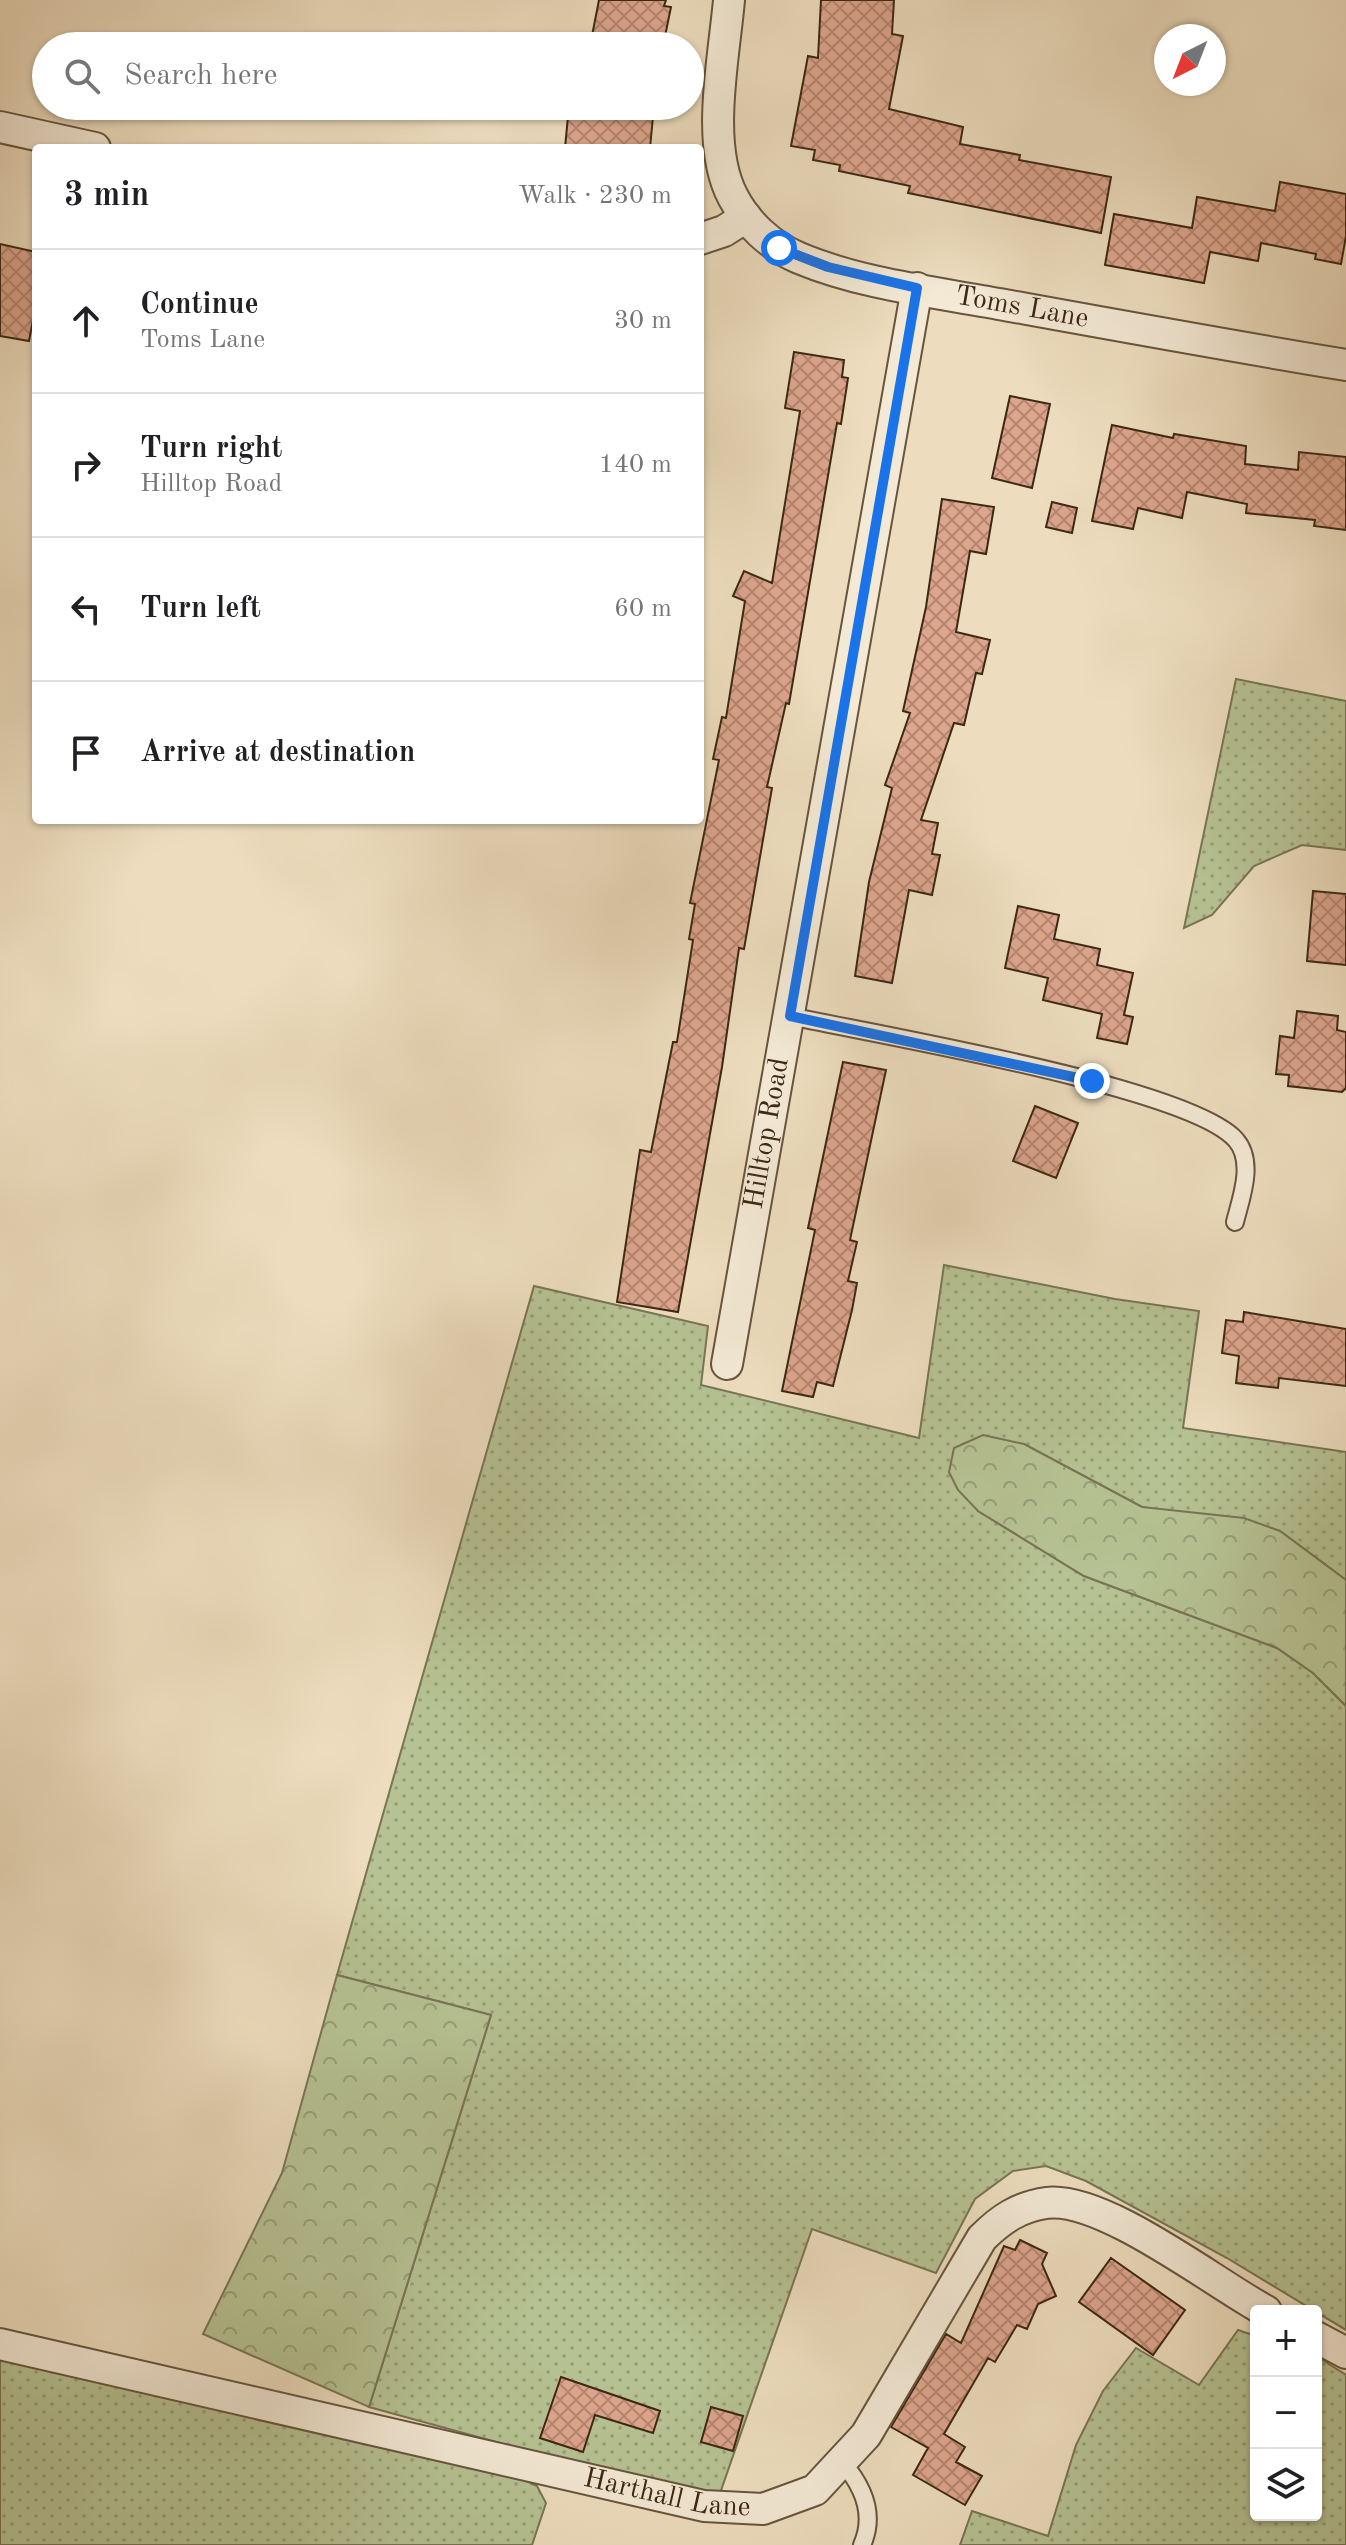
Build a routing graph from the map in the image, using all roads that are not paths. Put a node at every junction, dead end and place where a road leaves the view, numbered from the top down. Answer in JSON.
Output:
{"nodes":[{"id":1,"x":729,"y":0,"type":"edge"},
{"id":2,"x":0,"y":127,"type":"edge"},
{"id":3,"x":77,"y":144,"type":"edge"},
{"id":4,"x":746,"y":217,"type":"junction"},
{"id":5,"x":704,"y":238,"type":"edge"},
{"id":6,"x":917,"y":288,"type":"junction"},
{"id":7,"x":1346,"y":365,"type":"edge"},
{"id":8,"x":790,"y":1016,"type":"junction"},
{"id":9,"x":1235,"y":1222,"type":"dead end"},
{"id":10,"x":727,"y":1364,"type":"dead end"},
{"id":11,"x":1256,"y":2305,"type":"edge"},
{"id":12,"x":1322,"y":2340,"type":"edge"},
{"id":13,"x":0,"y":2344,"type":"edge"},
{"id":14,"x":1346,"y":2353,"type":"edge"},
{"id":15,"x":842,"y":2462,"type":"junction"},
{"id":16,"x":862,"y":2545,"type":"edge"}],
"edges":[{"from":1,"to":4,"type":"street","name":"Toms Lane"},
{"from":2,"to":3,"type":"street"},
{"from":4,"to":5,"type":"street"},
{"from":4,"to":6,"type":"street","name":"Toms Lane"},
{"from":6,"to":7,"type":"street","name":"Toms Lane"},
{"from":6,"to":8,"type":"street","name":"Hilltop Road"},
{"from":8,"to":9,"type":"lane"},
{"from":8,"to":10,"type":"street","name":"Hilltop Road"},
{"from":11,"to":15,"type":"street","name":"Harthall Lane"},
{"from":12,"to":14,"type":"street"},
{"from":13,"to":15,"type":"street","name":"Harthall Lane"},
{"from":15,"to":16,"type":"lane"}]}
